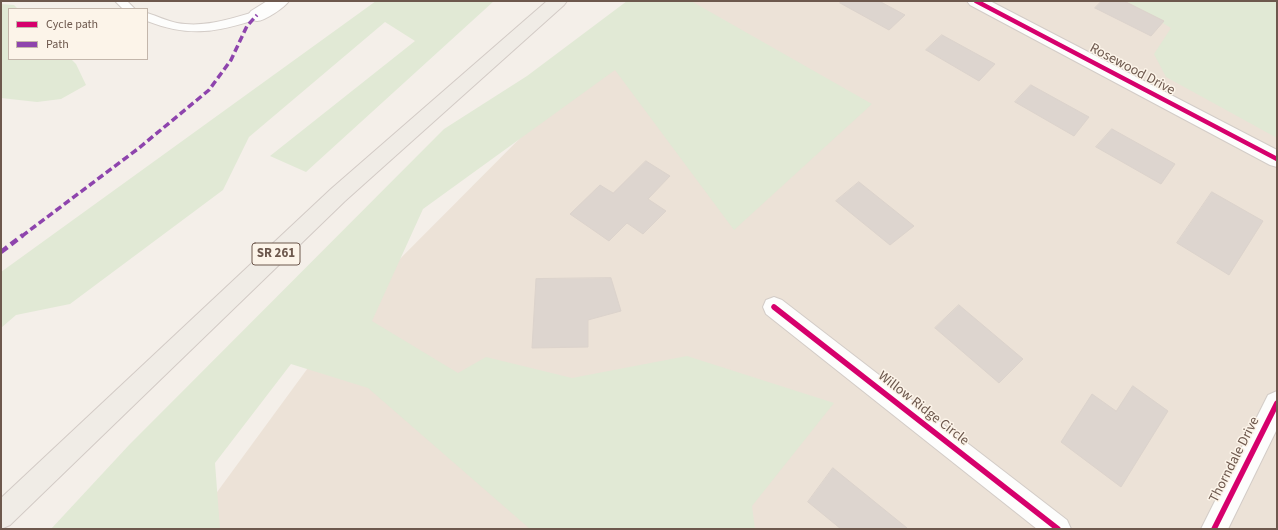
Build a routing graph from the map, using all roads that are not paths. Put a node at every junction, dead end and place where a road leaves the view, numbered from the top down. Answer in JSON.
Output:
{"nodes":[{"id":1,"x":120,"y":1,"type":"edge"},
{"id":2,"x":280,"y":1,"type":"edge"},
{"id":3,"x":558,"y":1,"type":"edge"},
{"id":4,"x":976,"y":1,"type":"edge"},
{"id":5,"x":129,"y":8,"type":"edge"},
{"id":6,"x":258,"y":15,"type":"joint"},
{"id":7,"x":148,"y":17,"type":"edge"},
{"id":8,"x":1277,"y":159,"type":"edge"},
{"id":9,"x":774,"y":308,"type":"dead end"},
{"id":10,"x":1277,"y":403,"type":"edge"},
{"id":11,"x":1,"y":516,"type":"edge"},
{"id":12,"x":1058,"y":529,"type":"edge"},
{"id":13,"x":1214,"y":529,"type":"edge"}],
"edges":[{"from":1,"to":5,"type":"lane"},
{"from":2,"to":6,"type":"street"},
{"from":3,"to":11,"type":"main road","number":"SR 261"},
{"from":4,"to":8,"type":"street","name":"Rosewood Drive"},
{"from":6,"to":7,"type":"lane"},
{"from":9,"to":12,"type":"street","name":"Willow Ridge Circle"},
{"from":10,"to":13,"type":"street","name":"Thorndale Drive"}]}
